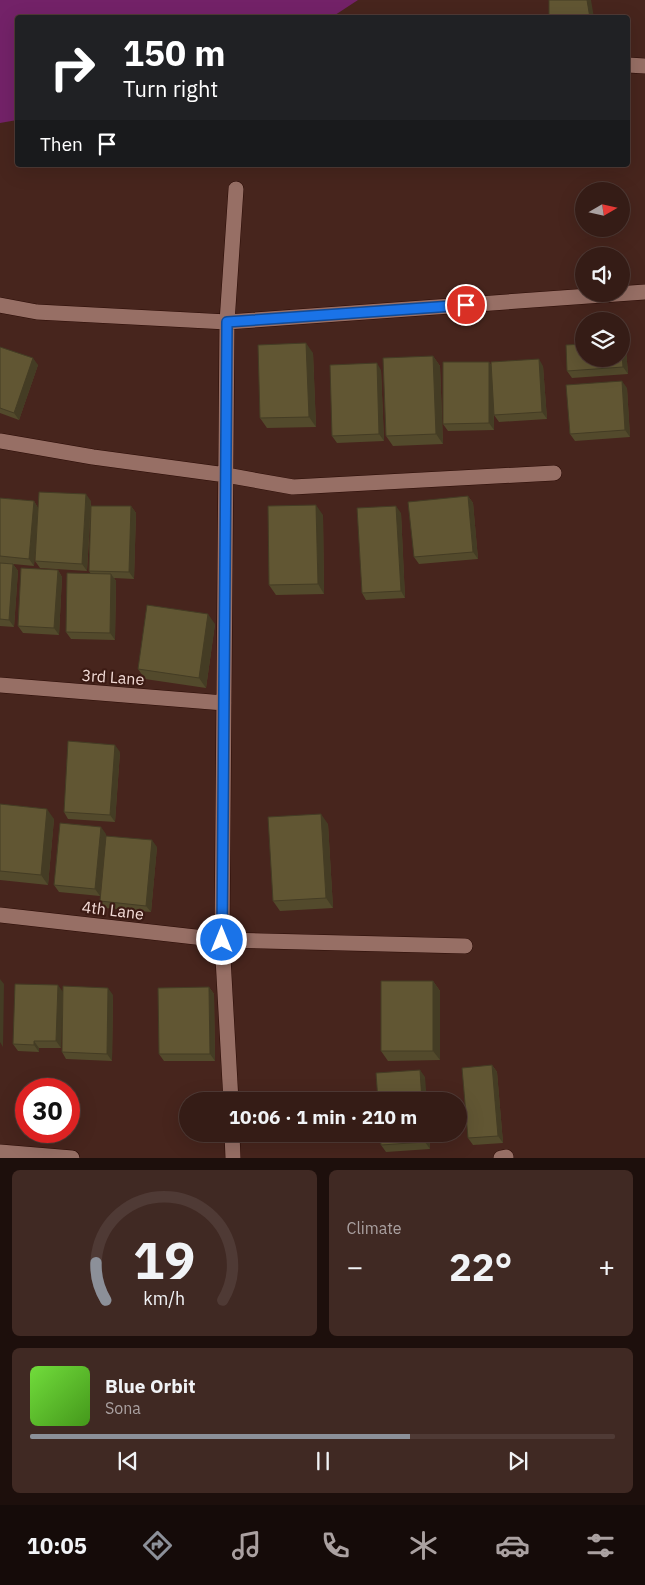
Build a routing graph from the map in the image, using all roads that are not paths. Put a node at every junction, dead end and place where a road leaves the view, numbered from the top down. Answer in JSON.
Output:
{"nodes":[{"id":1,"x":630,"y":65,"type":"edge"},
{"id":2,"x":645,"y":66,"type":"edge"},
{"id":3,"x":236,"y":189,"type":"dead end"},
{"id":4,"x":645,"y":292,"type":"edge"},
{"id":5,"x":0,"y":305,"type":"edge"},
{"id":6,"x":227,"y":322,"type":"junction"},
{"id":7,"x":0,"y":441,"type":"edge"},
{"id":8,"x":554,"y":473,"type":"dead end"},
{"id":9,"x":226,"y":475,"type":"junction"},
{"id":10,"x":0,"y":685,"type":"edge"},
{"id":11,"x":224,"y":703,"type":"junction"},
{"id":12,"x":0,"y":915,"type":"edge"},
{"id":13,"x":222,"y":940,"type":"junction"},
{"id":14,"x":465,"y":946,"type":"dead end"},
{"id":15,"x":230,"y":1092,"type":"edge"},
{"id":16,"x":232,"y":1142,"type":"edge"},
{"id":17,"x":0,"y":1152,"type":"edge"},
{"id":18,"x":506,"y":1157,"type":"edge"},
{"id":19,"x":72,"y":1158,"type":"edge"},
{"id":20,"x":233,"y":1158,"type":"edge"},
{"id":21,"x":501,"y":1158,"type":"edge"}],
"edges":[{"from":1,"to":2,"type":"street"},
{"from":3,"to":6,"type":"street"},
{"from":4,"to":6,"type":"street"},
{"from":5,"to":6,"type":"street"},
{"from":6,"to":9,"type":"street"},
{"from":7,"to":9,"type":"street"},
{"from":8,"to":9,"type":"street"},
{"from":9,"to":11,"type":"street"},
{"from":10,"to":11,"type":"street","name":"3rd Lane"},
{"from":11,"to":13,"type":"street"},
{"from":12,"to":13,"type":"street","name":"4th Lane"},
{"from":13,"to":14,"type":"street","name":"4th Lane"},
{"from":13,"to":15,"type":"street"},
{"from":16,"to":20,"type":"street"},
{"from":17,"to":19,"type":"street"},
{"from":18,"to":21,"type":"street"}]}
